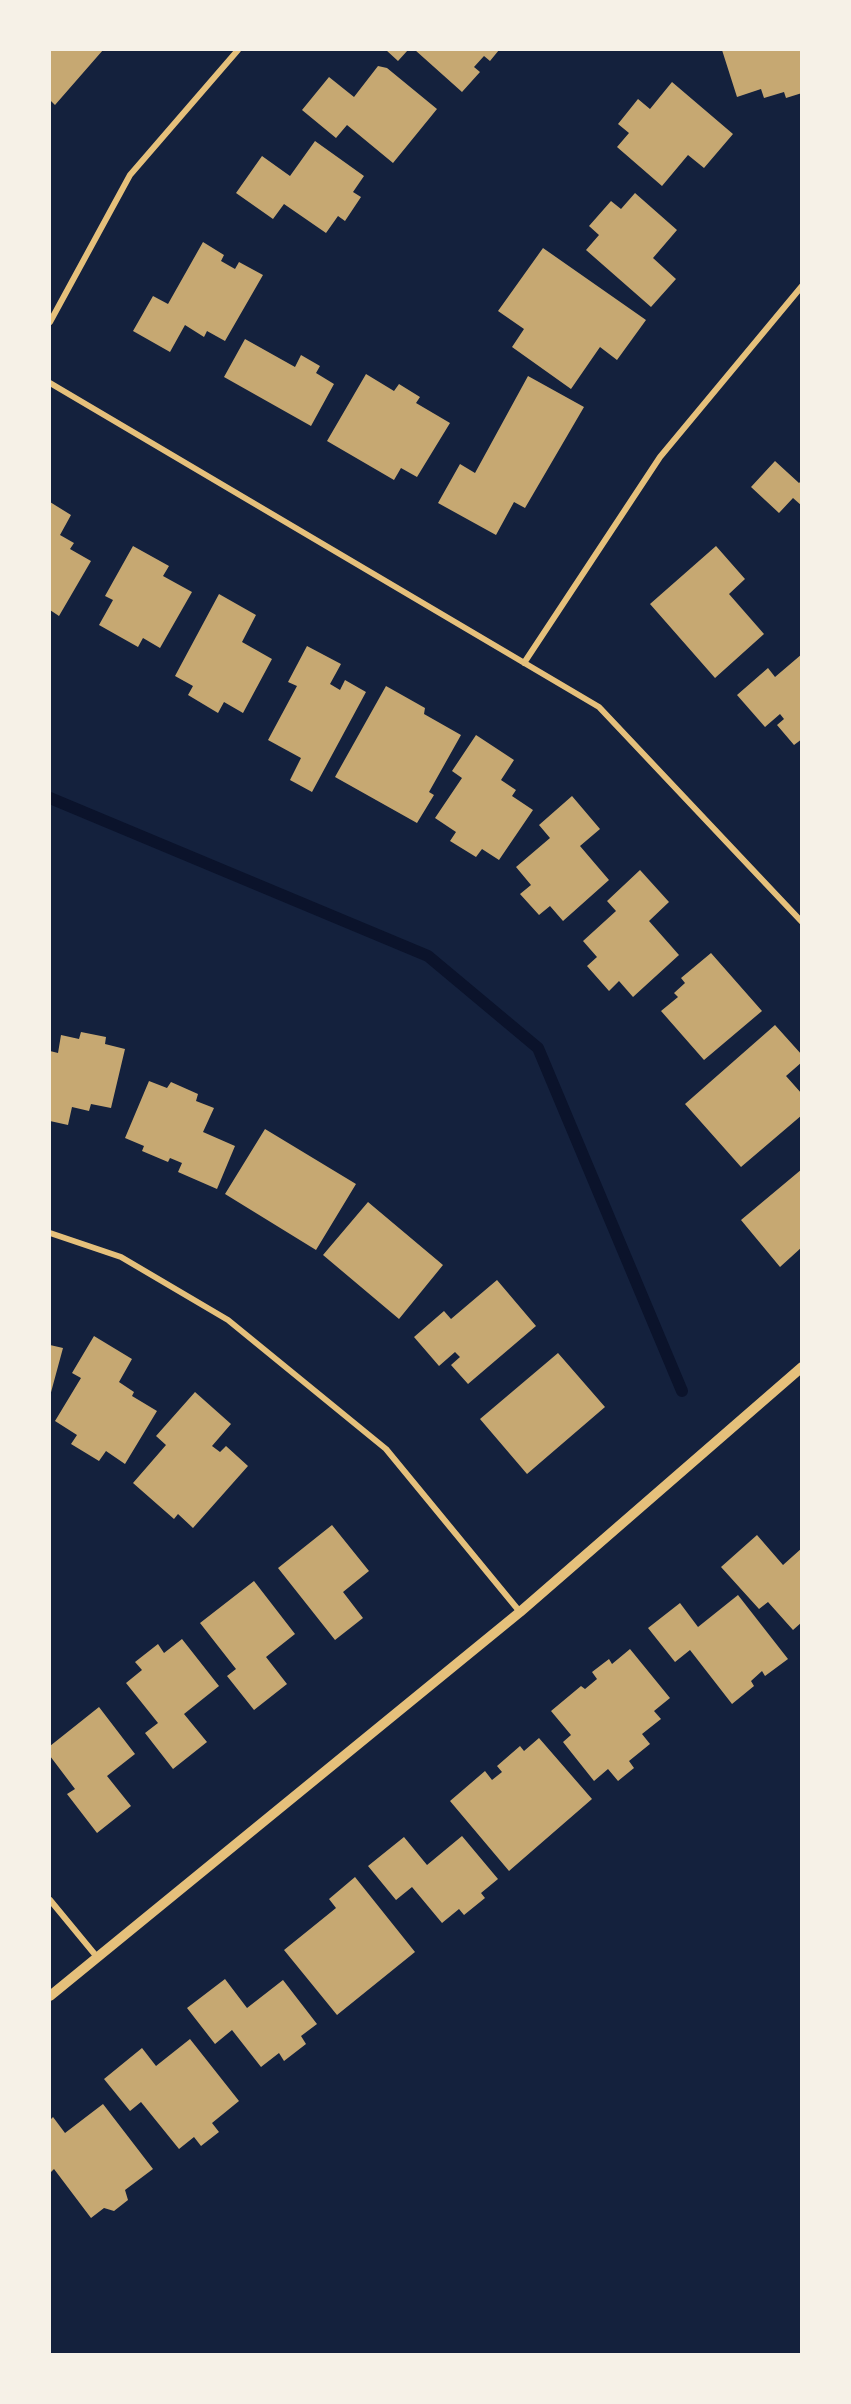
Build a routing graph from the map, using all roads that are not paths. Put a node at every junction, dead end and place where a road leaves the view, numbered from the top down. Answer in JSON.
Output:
{"nodes":[{"id":1,"x":238,"y":50,"type":"edge"},
{"id":2,"x":801,"y":285,"type":"edge"},
{"id":3,"x":50,"y":322,"type":"edge"},
{"id":4,"x":50,"y":383,"type":"edge"},
{"id":5,"x":524,"y":663,"type":"junction"},
{"id":6,"x":801,"y":922,"type":"edge"},
{"id":7,"x":50,"y":1233,"type":"edge"},
{"id":8,"x":801,"y":1367,"type":"edge"},
{"id":9,"x":520,"y":1612,"type":"junction"},
{"id":10,"x":50,"y":1900,"type":"edge"},
{"id":11,"x":97,"y":1958,"type":"junction"},
{"id":12,"x":50,"y":1996,"type":"edge"}],
"edges":[{"from":1,"to":3,"type":"street"},
{"from":2,"to":5,"type":"street"},
{"from":4,"to":5,"type":"street"},
{"from":5,"to":6,"type":"street"},
{"from":7,"to":9,"type":"street"},
{"from":8,"to":9,"type":"street"},
{"from":9,"to":11,"type":"street"},
{"from":10,"to":11,"type":"street"},
{"from":11,"to":12,"type":"street"}]}
